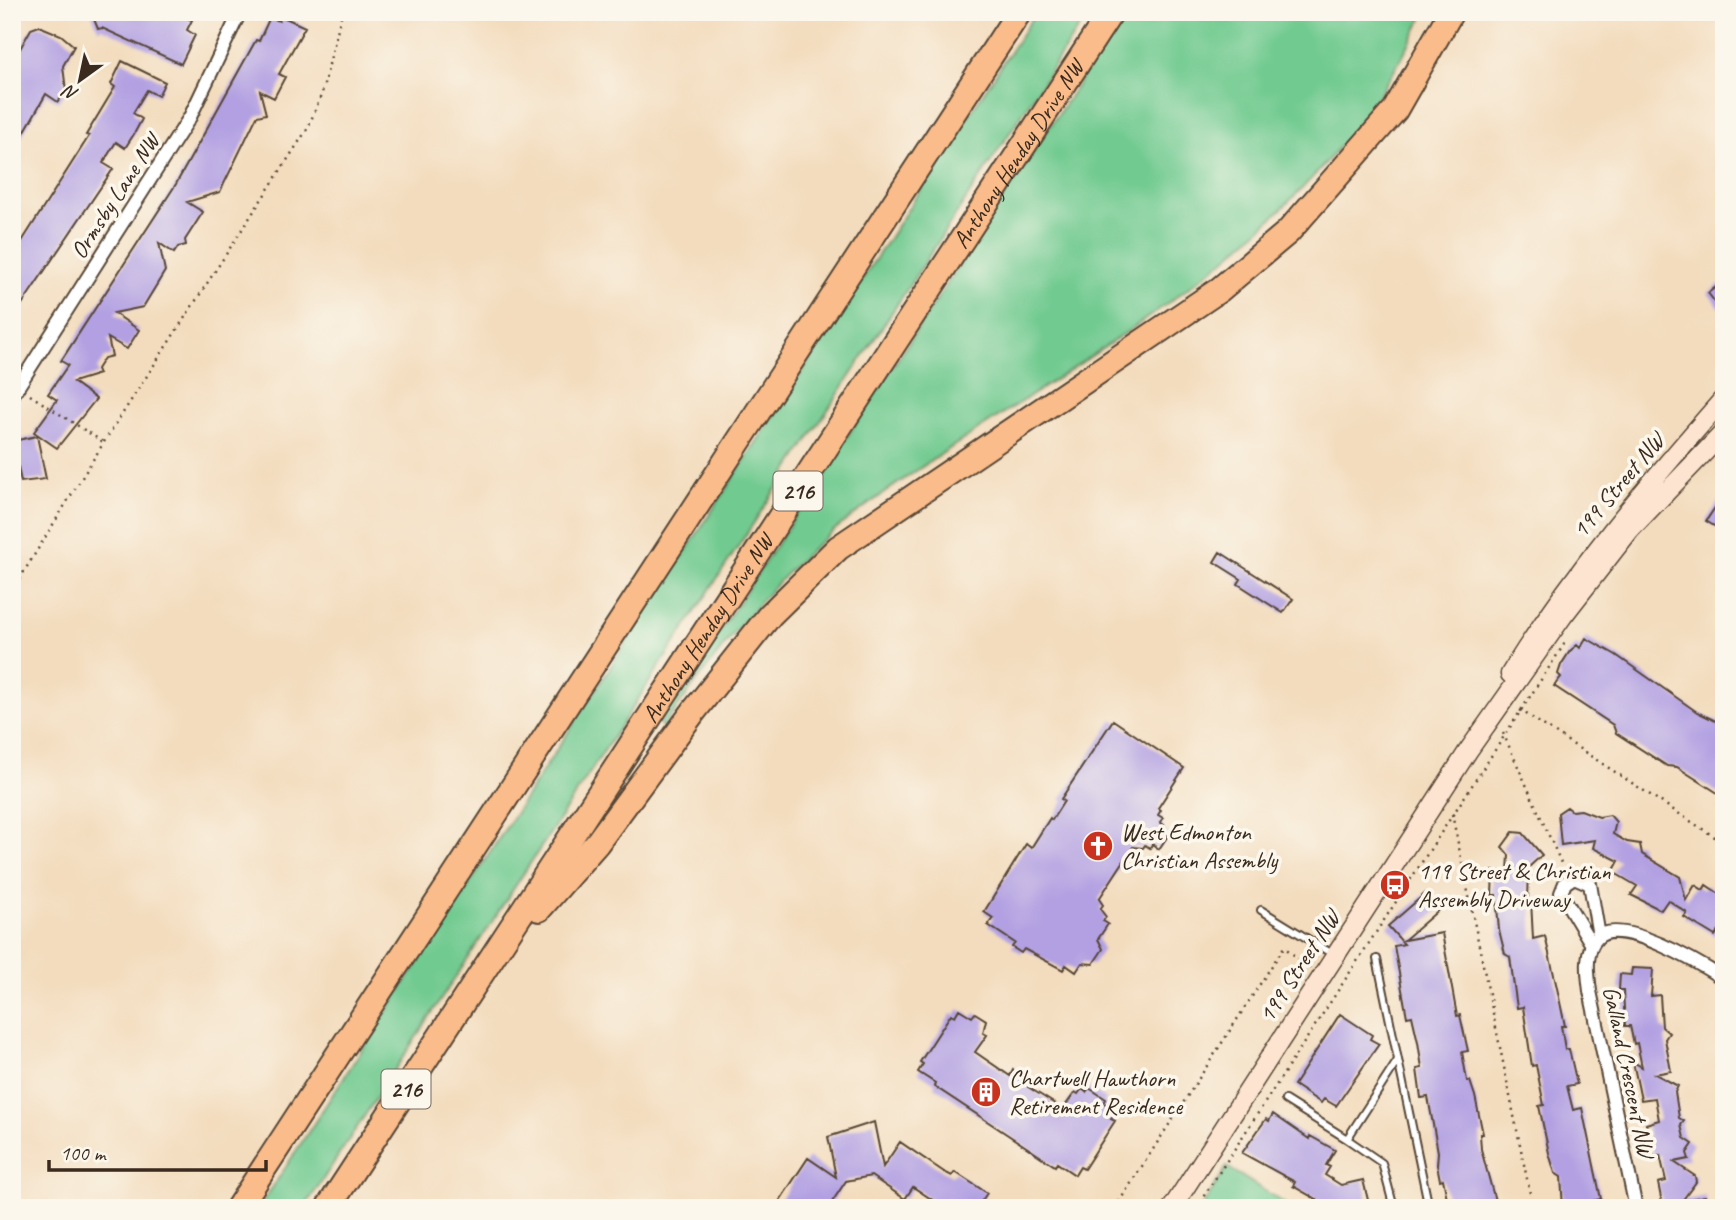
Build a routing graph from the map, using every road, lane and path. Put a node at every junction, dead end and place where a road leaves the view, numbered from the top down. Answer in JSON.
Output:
{"nodes":[{"id":1,"x":240,"y":12,"type":"edge"},
{"id":2,"x":342,"y":12,"type":"edge"},
{"id":3,"x":1019,"y":12,"type":"edge"},
{"id":4,"x":1111,"y":12,"type":"edge"},
{"id":5,"x":1451,"y":12,"type":"edge"},
{"id":6,"x":15,"y":392,"type":"edge"},
{"id":7,"x":1724,"y":398,"type":"edge"},
{"id":8,"x":1724,"y":432,"type":"edge"},
{"id":9,"x":104,"y":442,"type":"junction"},
{"id":10,"x":12,"y":591,"type":"edge"},
{"id":11,"x":1570,"y":636,"type":"dead end"},
{"id":12,"x":1520,"y":710,"type":"junction"},
{"id":13,"x":1503,"y":733,"type":"junction"},
{"id":14,"x":1468,"y":751,"type":"junction"},
{"id":15,"x":1452,"y":814,"type":"junction"},
{"id":16,"x":1724,"y":843,"type":"edge"},
{"id":17,"x":1569,"y":880,"type":"junction"},
{"id":18,"x":1261,"y":910,"type":"dead end"},
{"id":19,"x":1596,"y":940,"type":"junction"},
{"id":20,"x":1335,"y":956,"type":"junction"},
{"id":21,"x":1377,"y":959,"type":"dead end"},
{"id":22,"x":485,"y":970,"type":"junction"},
{"id":23,"x":1322,"y":976,"type":"junction"},
{"id":24,"x":1724,"y":979,"type":"edge"},
{"id":25,"x":1398,"y":1060,"type":"junction"},
{"id":26,"x":1285,"y":1100,"type":"dead end"},
{"id":27,"x":1347,"y":1139,"type":"junction"},
{"id":28,"x":238,"y":1208,"type":"edge"},
{"id":29,"x":328,"y":1208,"type":"edge"},
{"id":30,"x":1115,"y":1208,"type":"edge"},
{"id":31,"x":1172,"y":1208,"type":"edge"},
{"id":32,"x":1196,"y":1208,"type":"edge"},
{"id":33,"x":1394,"y":1208,"type":"edge"},
{"id":34,"x":1429,"y":1208,"type":"edge"},
{"id":35,"x":1533,"y":1208,"type":"edge"},
{"id":36,"x":1636,"y":1208,"type":"edge"}],
"edges":[{"from":1,"to":6,"type":"street","name":"Ormsby Lane NW"},
{"from":2,"to":9,"type":"path"},
{"from":3,"to":28,"type":"highway"},
{"from":4,"to":22,"type":"highway","name":"Anthony Henday Drive NW","number":"216"},
{"from":5,"to":22,"type":"highway"},
{"from":6,"to":9,"type":"path"},
{"from":7,"to":14,"type":"main road","name":"199 Street NW"},
{"from":8,"to":14,"type":"main road","name":"199 Street NW"},
{"from":9,"to":10,"type":"path"},
{"from":11,"to":12,"type":"path"},
{"from":12,"to":13,"type":"path"},
{"from":12,"to":16,"type":"path"},
{"from":13,"to":15,"type":"path"},
{"from":13,"to":17,"type":"path"},
{"from":14,"to":20,"type":"main road","name":"199 Street NW"},
{"from":15,"to":32,"type":"path"},
{"from":15,"to":35,"type":"path"},
{"from":17,"to":19,"type":"street"},
{"from":17,"to":19,"type":"street","name":"Galland Crescent NW"},
{"from":18,"to":20,"type":"lane"},
{"from":19,"to":24,"type":"street"},
{"from":19,"to":36,"type":"street","name":"Galland Crescent NW"},
{"from":20,"to":23,"type":"main road","name":"199 Street NW"},
{"from":21,"to":25,"type":"lane"},
{"from":22,"to":29,"type":"highway","name":"Anthony Henday Drive NW","number":"216"},
{"from":23,"to":30,"type":"path"},
{"from":23,"to":31,"type":"main road","name":"199 Street NW"},
{"from":25,"to":27,"type":"lane"},
{"from":25,"to":34,"type":"lane"},
{"from":26,"to":27,"type":"lane"},
{"from":27,"to":33,"type":"lane"}]}
